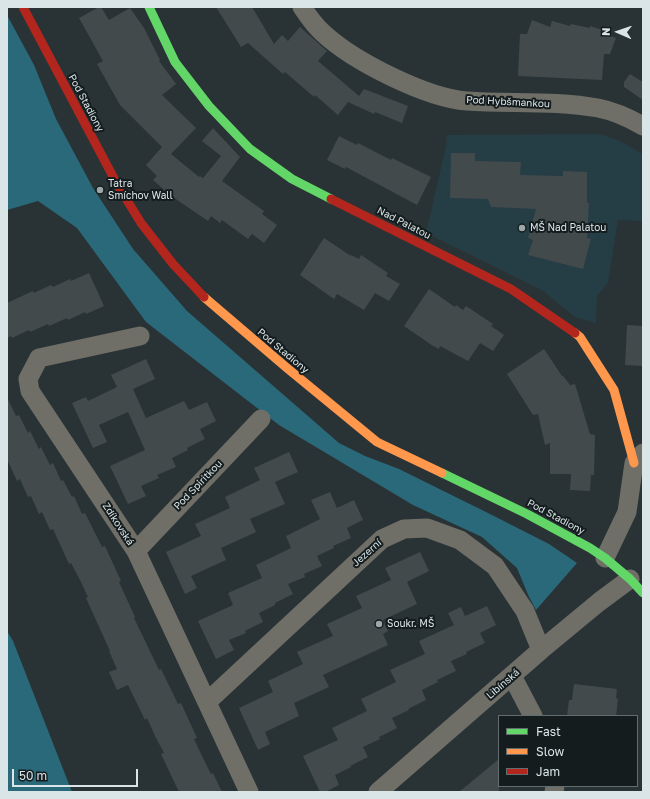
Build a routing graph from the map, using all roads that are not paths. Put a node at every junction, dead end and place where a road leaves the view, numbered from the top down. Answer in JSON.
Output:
{"nodes":[{"id":1,"x":23,"y":7,"type":"edge"},
{"id":2,"x":149,"y":7,"type":"edge"},
{"id":3,"x":302,"y":7,"type":"edge"},
{"id":4,"x":643,"y":126,"type":"edge"},
{"id":5,"x":140,"y":336,"type":"dead end"},
{"id":6,"x":261,"y":419,"type":"dead end"},
{"id":7,"x":638,"y":458,"type":"edge"},
{"id":8,"x":136,"y":551,"type":"junction"},
{"id":9,"x":605,"y":558,"type":"junction"},
{"id":10,"x":630,"y":579,"type":"junction"},
{"id":11,"x":643,"y":593,"type":"edge"},
{"id":12,"x":541,"y":650,"type":"junction"},
{"id":13,"x":512,"y":676,"type":"junction"},
{"id":14,"x":207,"y":702,"type":"junction"},
{"id":15,"x":532,"y":715,"type":"edge"},
{"id":16,"x":249,"y":792,"type":"edge"},
{"id":17,"x":378,"y":792,"type":"edge"}],
"edges":[{"from":1,"to":9,"type":"main road","name":"Pod Stadiony"},
{"from":2,"to":7,"type":"main road","name":"Nad Palatou"},
{"from":3,"to":4,"type":"street","name":"Pod Hybšmankou"},
{"from":5,"to":8,"type":"street","name":"Zdíkovská"},
{"from":6,"to":8,"type":"street","name":"Pod Spiritkou"},
{"from":7,"to":9,"type":"street"},
{"from":8,"to":14,"type":"street","name":"Zdíkovská"},
{"from":9,"to":10,"type":"main road","name":"Pod Stadiony"},
{"from":10,"to":11,"type":"main road","name":"Pod Stadiony"},
{"from":10,"to":12,"type":"street","name":"Libínská"},
{"from":12,"to":13,"type":"street","name":"Libínská"},
{"from":12,"to":14,"type":"street","name":"Jezerní"},
{"from":13,"to":15,"type":"street"},
{"from":13,"to":17,"type":"street","name":"Libínská"},
{"from":14,"to":16,"type":"street","name":"Zdíkovská"}]}
